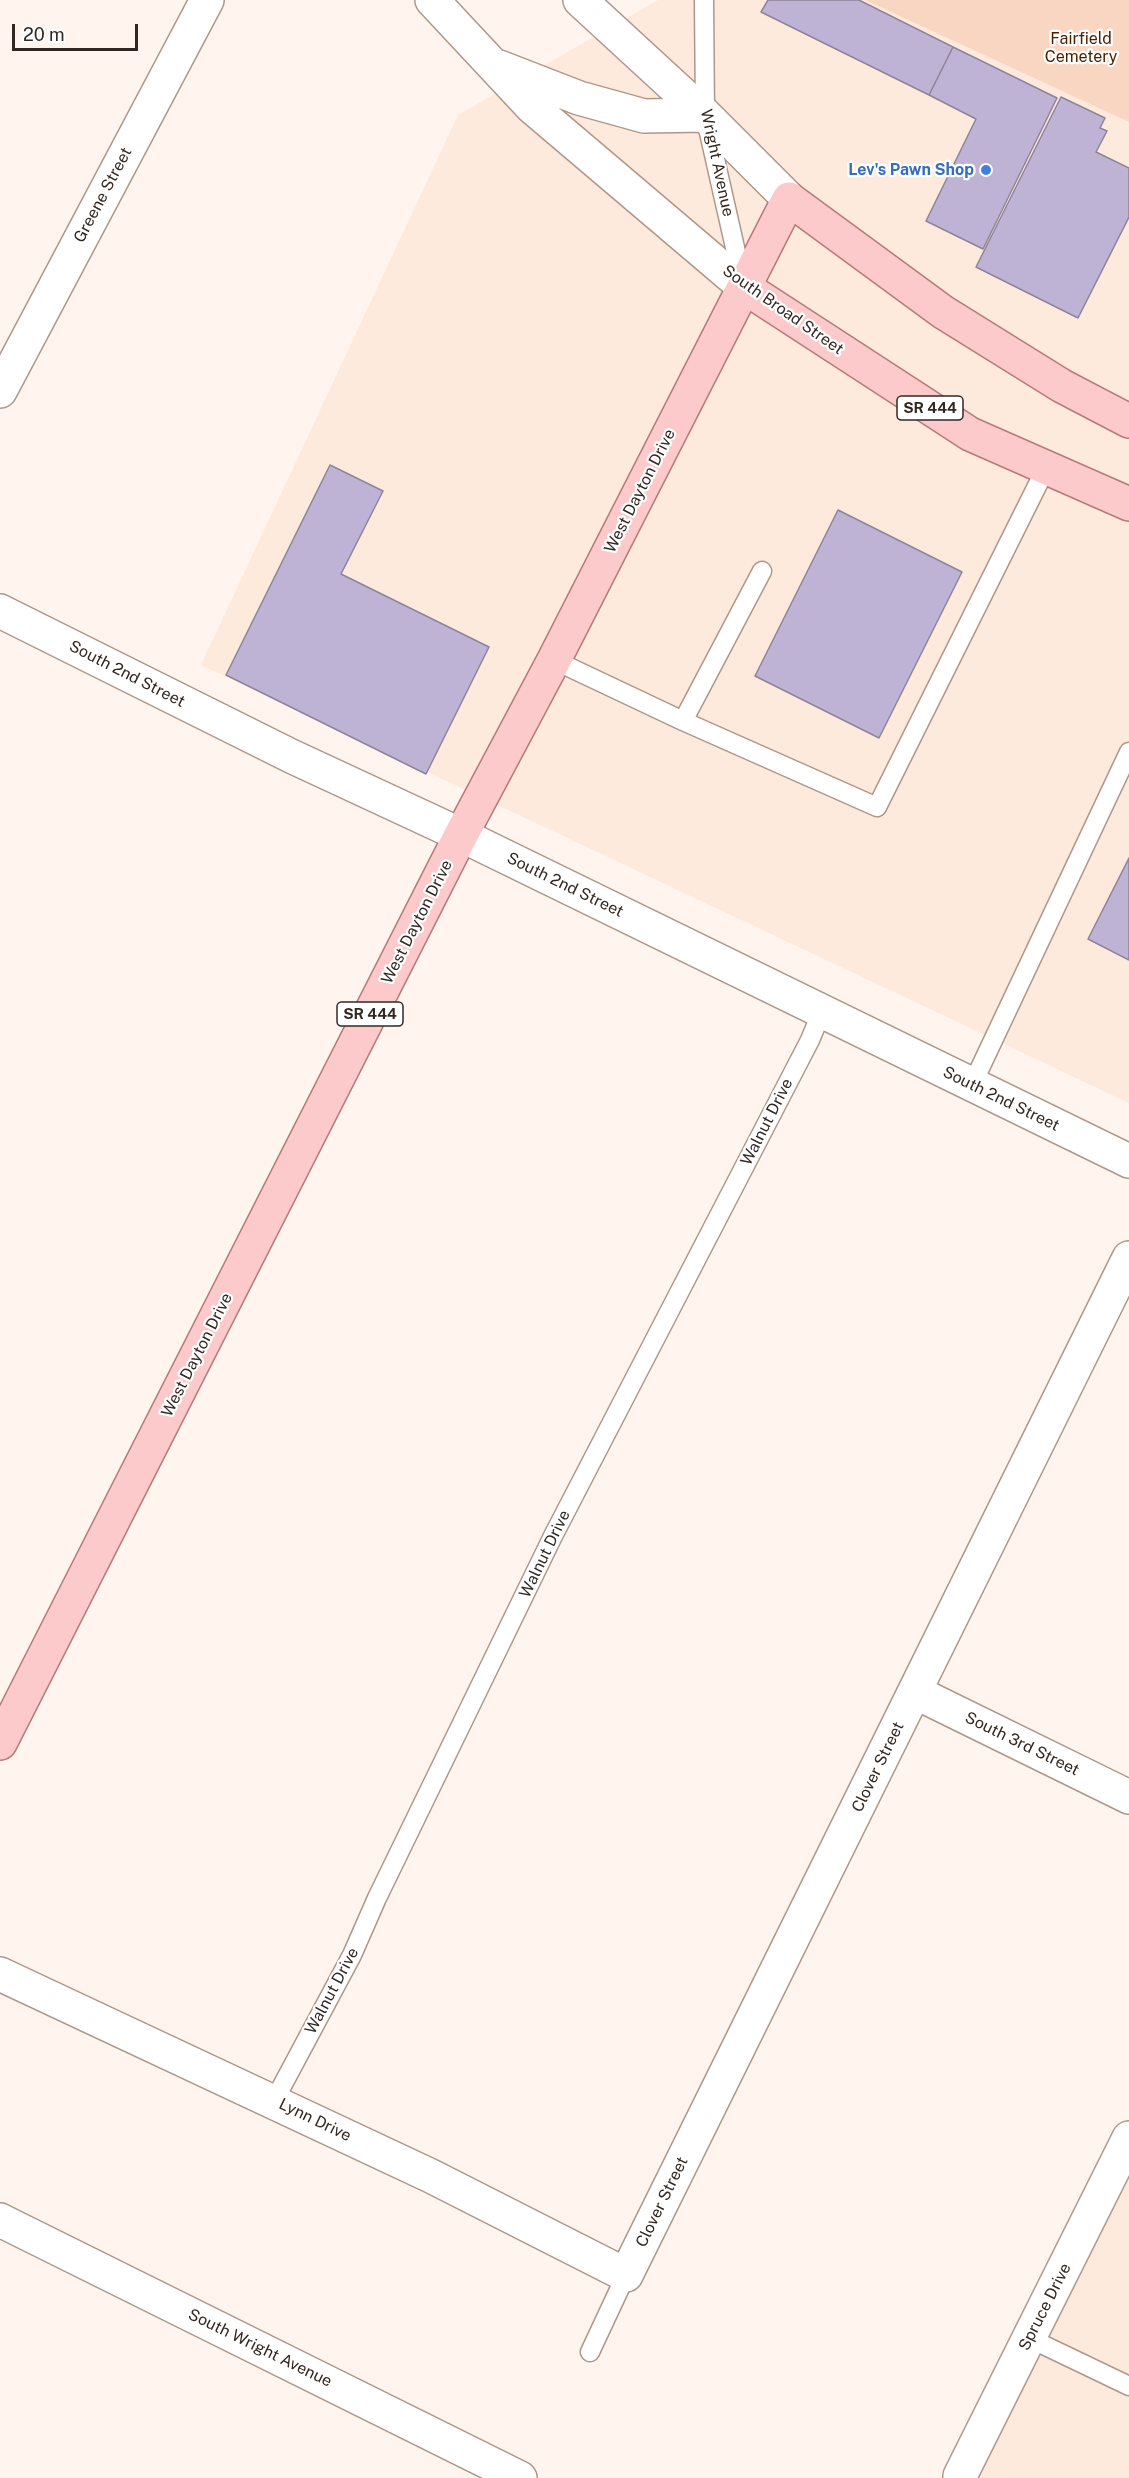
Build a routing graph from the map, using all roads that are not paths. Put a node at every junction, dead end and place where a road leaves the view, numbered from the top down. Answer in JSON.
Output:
{"nodes":[{"id":1,"x":207,"y":0,"type":"edge"},
{"id":2,"x":432,"y":0,"type":"edge"},
{"id":3,"x":580,"y":0,"type":"edge"},
{"id":4,"x":704,"y":0,"type":"edge"},
{"id":5,"x":492,"y":64,"type":"junction"},
{"id":6,"x":705,"y":115,"type":"junction"},
{"id":7,"x":789,"y":199,"type":"junction"},
{"id":8,"x":744,"y":287,"type":"junction"},
{"id":9,"x":0,"y":391,"type":"edge"},
{"id":10,"x":1129,"y":422,"type":"edge"},
{"id":11,"x":1046,"y":468,"type":"junction"},
{"id":12,"x":1129,"y":504,"type":"edge"},
{"id":13,"x":762,"y":571,"type":"dead end"},
{"id":14,"x":0,"y":611,"type":"edge"},
{"id":15,"x":554,"y":660,"type":"junction"},
{"id":16,"x":683,"y":721,"type":"junction"},
{"id":17,"x":1129,"y":752,"type":"edge"},
{"id":18,"x":461,"y":835,"type":"junction"},
{"id":19,"x":822,"y":1011,"type":"junction"},
{"id":20,"x":972,"y":1085,"type":"junction"},
{"id":21,"x":1129,"y":1161,"type":"edge"},
{"id":22,"x":1129,"y":1258,"type":"edge"},
{"id":23,"x":915,"y":1692,"type":"junction"},
{"id":24,"x":0,"y":1743,"type":"edge"},
{"id":25,"x":1129,"y":1797,"type":"edge"},
{"id":26,"x":0,"y":1974,"type":"edge"},
{"id":27,"x":274,"y":2101,"type":"junction"},
{"id":28,"x":1129,"y":2138,"type":"edge"},
{"id":29,"x":0,"y":2220,"type":"edge"},
{"id":30,"x":626,"y":2275,"type":"junction"},
{"id":31,"x":1029,"y":2338,"type":"junction"},
{"id":32,"x":590,"y":2352,"type":"dead end"},
{"id":33,"x":1129,"y":2386,"type":"edge"},
{"id":34,"x":960,"y":2476,"type":"dead end"},
{"id":35,"x":520,"y":2478,"type":"edge"}],
"edges":[{"from":1,"to":9,"type":"street","name":"Greene Street"},
{"from":2,"to":5,"type":"street","name":"South Broad Street"},
{"from":3,"to":6,"type":"street"},
{"from":4,"to":6,"type":"lane","name":"Wright Avenue"},
{"from":5,"to":6,"type":"street"},
{"from":5,"to":8,"type":"street","name":"South Broad Street"},
{"from":6,"to":7,"type":"street"},
{"from":6,"to":8,"type":"lane","name":"Wright Avenue"},
{"from":7,"to":8,"type":"main road","name":"West Dayton Drive","number":"SR 444"},
{"from":7,"to":10,"type":"main road"},
{"from":8,"to":11,"type":"main road","name":"South Broad Street","number":"SR 444"},
{"from":8,"to":15,"type":"main road","name":"West Dayton Drive","number":"SR 444"},
{"from":11,"to":12,"type":"main road","name":"South Broad Street","number":"SR 444"},
{"from":11,"to":16,"type":"lane"},
{"from":13,"to":16,"type":"lane"},
{"from":14,"to":18,"type":"street","name":"South 2nd Street"},
{"from":15,"to":16,"type":"lane"},
{"from":15,"to":18,"type":"main road","name":"West Dayton Drive","number":"SR 444"},
{"from":17,"to":20,"type":"lane"},
{"from":18,"to":19,"type":"street","name":"South 2nd Street"},
{"from":18,"to":24,"type":"main road","name":"West Dayton Drive","number":"SR 444"},
{"from":19,"to":20,"type":"street","name":"South 2nd Street"},
{"from":19,"to":27,"type":"lane","name":"Walnut Drive"},
{"from":20,"to":21,"type":"street","name":"South 2nd Street"},
{"from":22,"to":23,"type":"street","name":"Clover Street"},
{"from":23,"to":25,"type":"street","name":"South 3rd Street"},
{"from":23,"to":30,"type":"street","name":"Clover Street"},
{"from":26,"to":27,"type":"street","name":"Lynn Drive"},
{"from":27,"to":30,"type":"street","name":"Lynn Drive"},
{"from":28,"to":31,"type":"street","name":"Spruce Drive"},
{"from":29,"to":35,"type":"street","name":"South Wright Avenue"},
{"from":30,"to":32,"type":"lane"},
{"from":31,"to":33,"type":"lane"},
{"from":31,"to":34,"type":"street","name":"Spruce Drive"}]}
